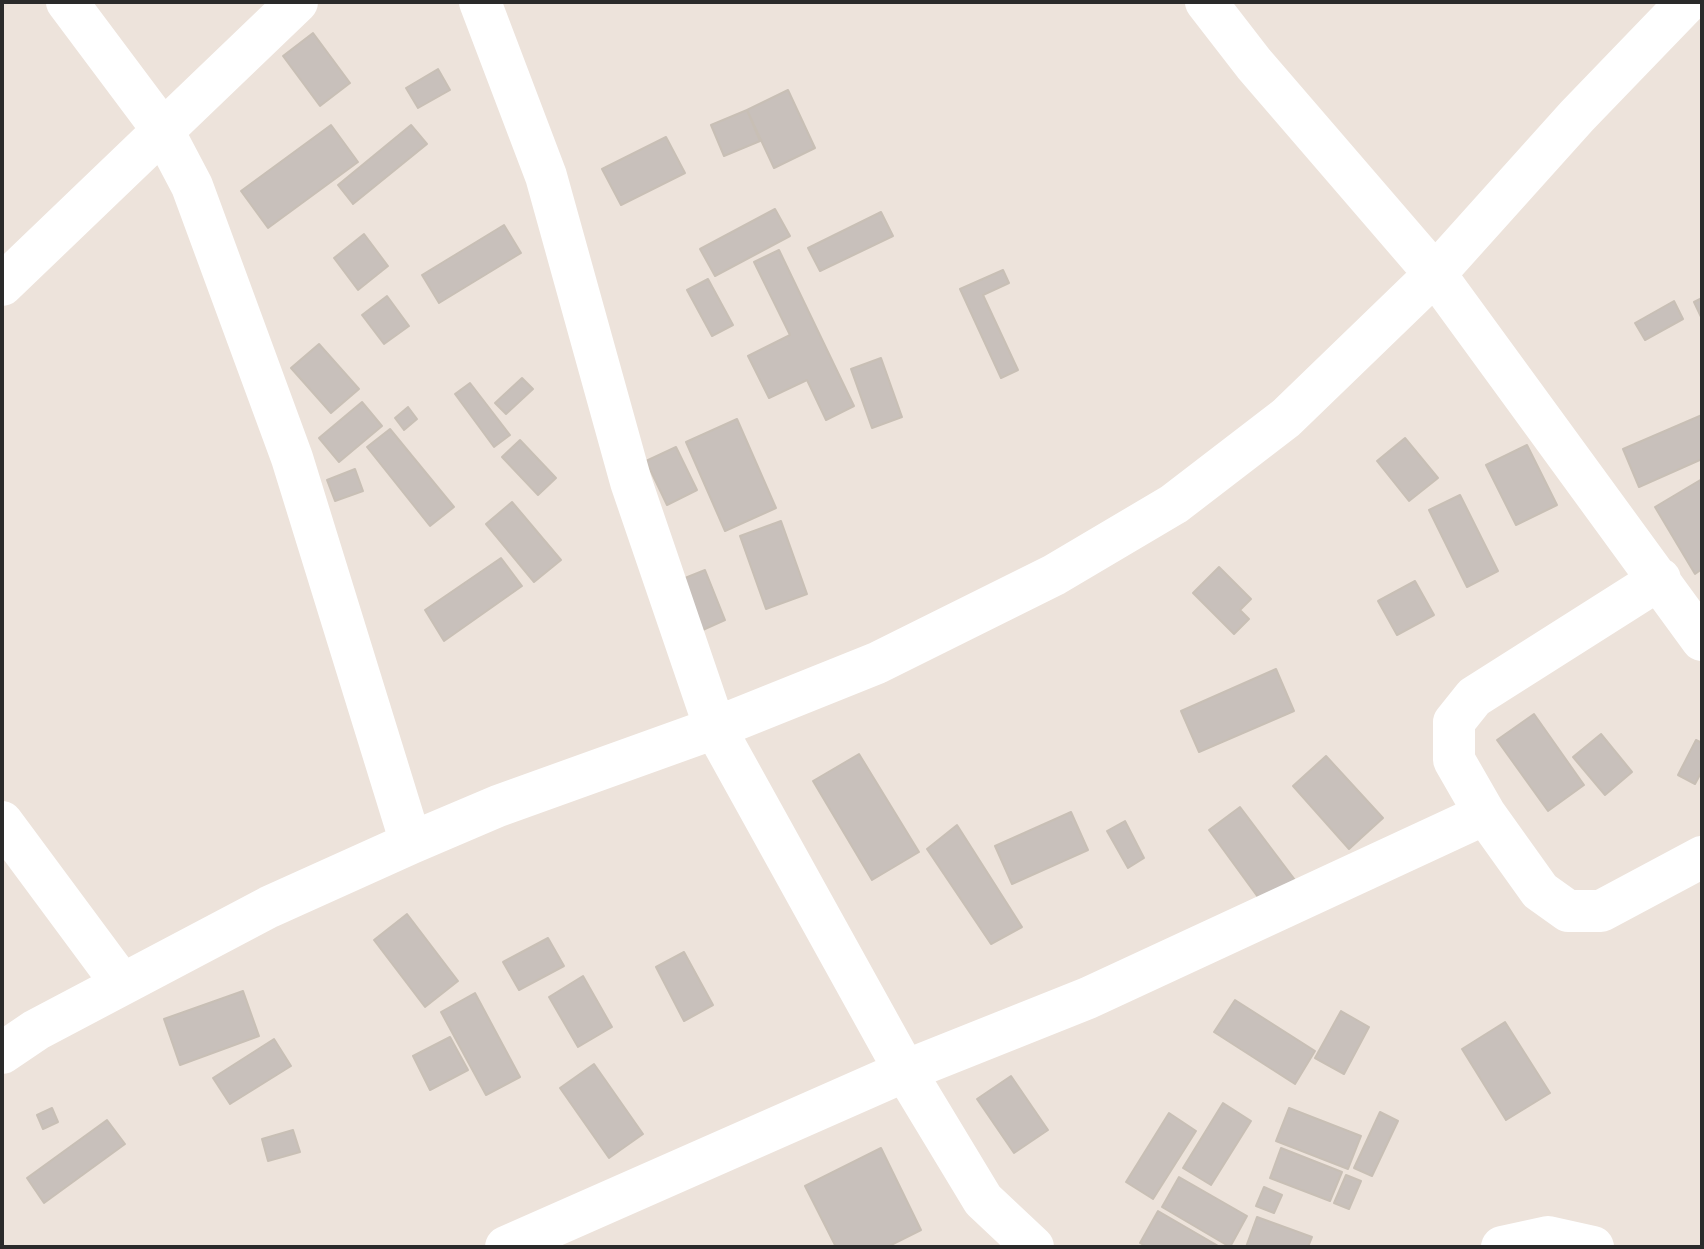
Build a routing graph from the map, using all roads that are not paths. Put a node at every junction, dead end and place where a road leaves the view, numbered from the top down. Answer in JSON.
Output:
{"nodes":[{"id":1,"x":67,"y":2,"type":"edge"},
{"id":2,"x":297,"y":2,"type":"edge"},
{"id":3,"x":480,"y":2,"type":"edge"},
{"id":4,"x":1206,"y":2,"type":"edge"},
{"id":5,"x":1687,"y":2,"type":"edge"},
{"id":6,"x":162,"y":129,"type":"junction"},
{"id":7,"x":1435,"y":274,"type":"junction"},
{"id":8,"x":2,"y":285,"type":"edge"},
{"id":9,"x":1660,"y":579,"type":"junction"},
{"id":10,"x":1702,"y":640,"type":"edge"},
{"id":11,"x":715,"y":728,"type":"junction"},
{"id":12,"x":1485,"y":814,"type":"junction"},
{"id":13,"x":2,"y":822,"type":"edge"},
{"id":14,"x":411,"y":843,"type":"junction"},
{"id":15,"x":1702,"y":857,"type":"edge"},
{"id":16,"x":122,"y":984,"type":"junction"},
{"id":17,"x":2,"y":1053,"type":"edge"},
{"id":18,"x":905,"y":1071,"type":"junction"},
{"id":19,"x":506,"y":1247,"type":"edge"},
{"id":20,"x":1033,"y":1247,"type":"edge"},
{"id":21,"x":1502,"y":1247,"type":"edge"},
{"id":22,"x":1593,"y":1247,"type":"edge"}],
"edges":[{"from":1,"to":6,"type":"street"},
{"from":2,"to":6,"type":"street"},
{"from":3,"to":11,"type":"street"},
{"from":4,"to":7,"type":"street"},
{"from":5,"to":7,"type":"street"},
{"from":6,"to":8,"type":"street"},
{"from":6,"to":14,"type":"street"},
{"from":7,"to":9,"type":"street"},
{"from":7,"to":11,"type":"street"},
{"from":9,"to":10,"type":"street"},
{"from":9,"to":12,"type":"street"},
{"from":11,"to":14,"type":"street"},
{"from":11,"to":18,"type":"street"},
{"from":12,"to":15,"type":"street"},
{"from":12,"to":18,"type":"street"},
{"from":13,"to":16,"type":"street"},
{"from":14,"to":16,"type":"street"},
{"from":16,"to":17,"type":"street"},
{"from":18,"to":19,"type":"street"},
{"from":18,"to":20,"type":"street"},
{"from":21,"to":22,"type":"street"}]}
